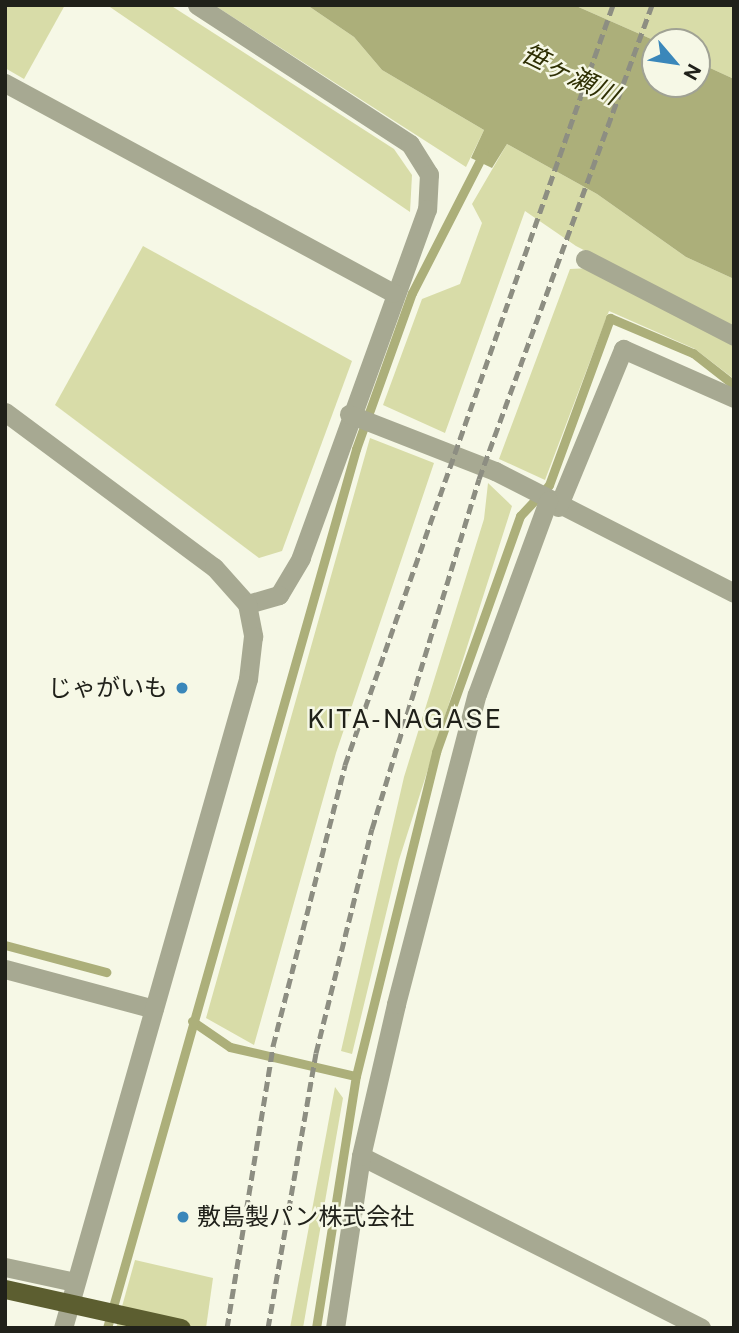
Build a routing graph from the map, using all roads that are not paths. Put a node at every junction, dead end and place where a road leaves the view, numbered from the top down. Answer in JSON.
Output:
{"nodes":[{"id":1,"x":197,"y":5,"type":"edge"},
{"id":2,"x":5,"y":83,"type":"edge"},
{"id":3,"x":585,"y":259,"type":"dead end"},
{"id":4,"x":393,"y":293,"type":"junction"},
{"id":5,"x":734,"y":336,"type":"edge"},
{"id":6,"x":734,"y":398,"type":"edge"},
{"id":7,"x":5,"y":412,"type":"edge"},
{"id":8,"x":360,"y":418,"type":"junction"},
{"id":9,"x":546,"y":499,"type":"junction"},
{"id":10,"x":734,"y":593,"type":"edge"},
{"id":11,"x":247,"y":604,"type":"junction"},
{"id":12,"x":5,"y":969,"type":"edge"},
{"id":13,"x":154,"y":1009,"type":"junction"},
{"id":14,"x":361,"y":1156,"type":"junction"},
{"id":15,"x":5,"y":1267,"type":"edge"},
{"id":16,"x":75,"y":1282,"type":"junction"},
{"id":17,"x":5,"y":1289,"type":"edge"},
{"id":18,"x":63,"y":1328,"type":"edge"},
{"id":19,"x":181,"y":1328,"type":"edge"},
{"id":20,"x":335,"y":1328,"type":"edge"},
{"id":21,"x":701,"y":1328,"type":"edge"}],
"edges":[{"from":1,"to":4,"type":"street"},
{"from":2,"to":4,"type":"street"},
{"from":3,"to":5,"type":"street"},
{"from":4,"to":8,"type":"street"},
{"from":6,"to":9,"type":"street"},
{"from":7,"to":11,"type":"street"},
{"from":8,"to":9,"type":"street"},
{"from":8,"to":11,"type":"street"},
{"from":9,"to":10,"type":"street"},
{"from":9,"to":14,"type":"street"},
{"from":11,"to":13,"type":"street"},
{"from":12,"to":13,"type":"street"},
{"from":13,"to":16,"type":"street"},
{"from":14,"to":20,"type":"street"},
{"from":14,"to":21,"type":"street"},
{"from":15,"to":16,"type":"street"},
{"from":16,"to":18,"type":"street"},
{"from":17,"to":19,"type":"highway","bridge":true}]}
